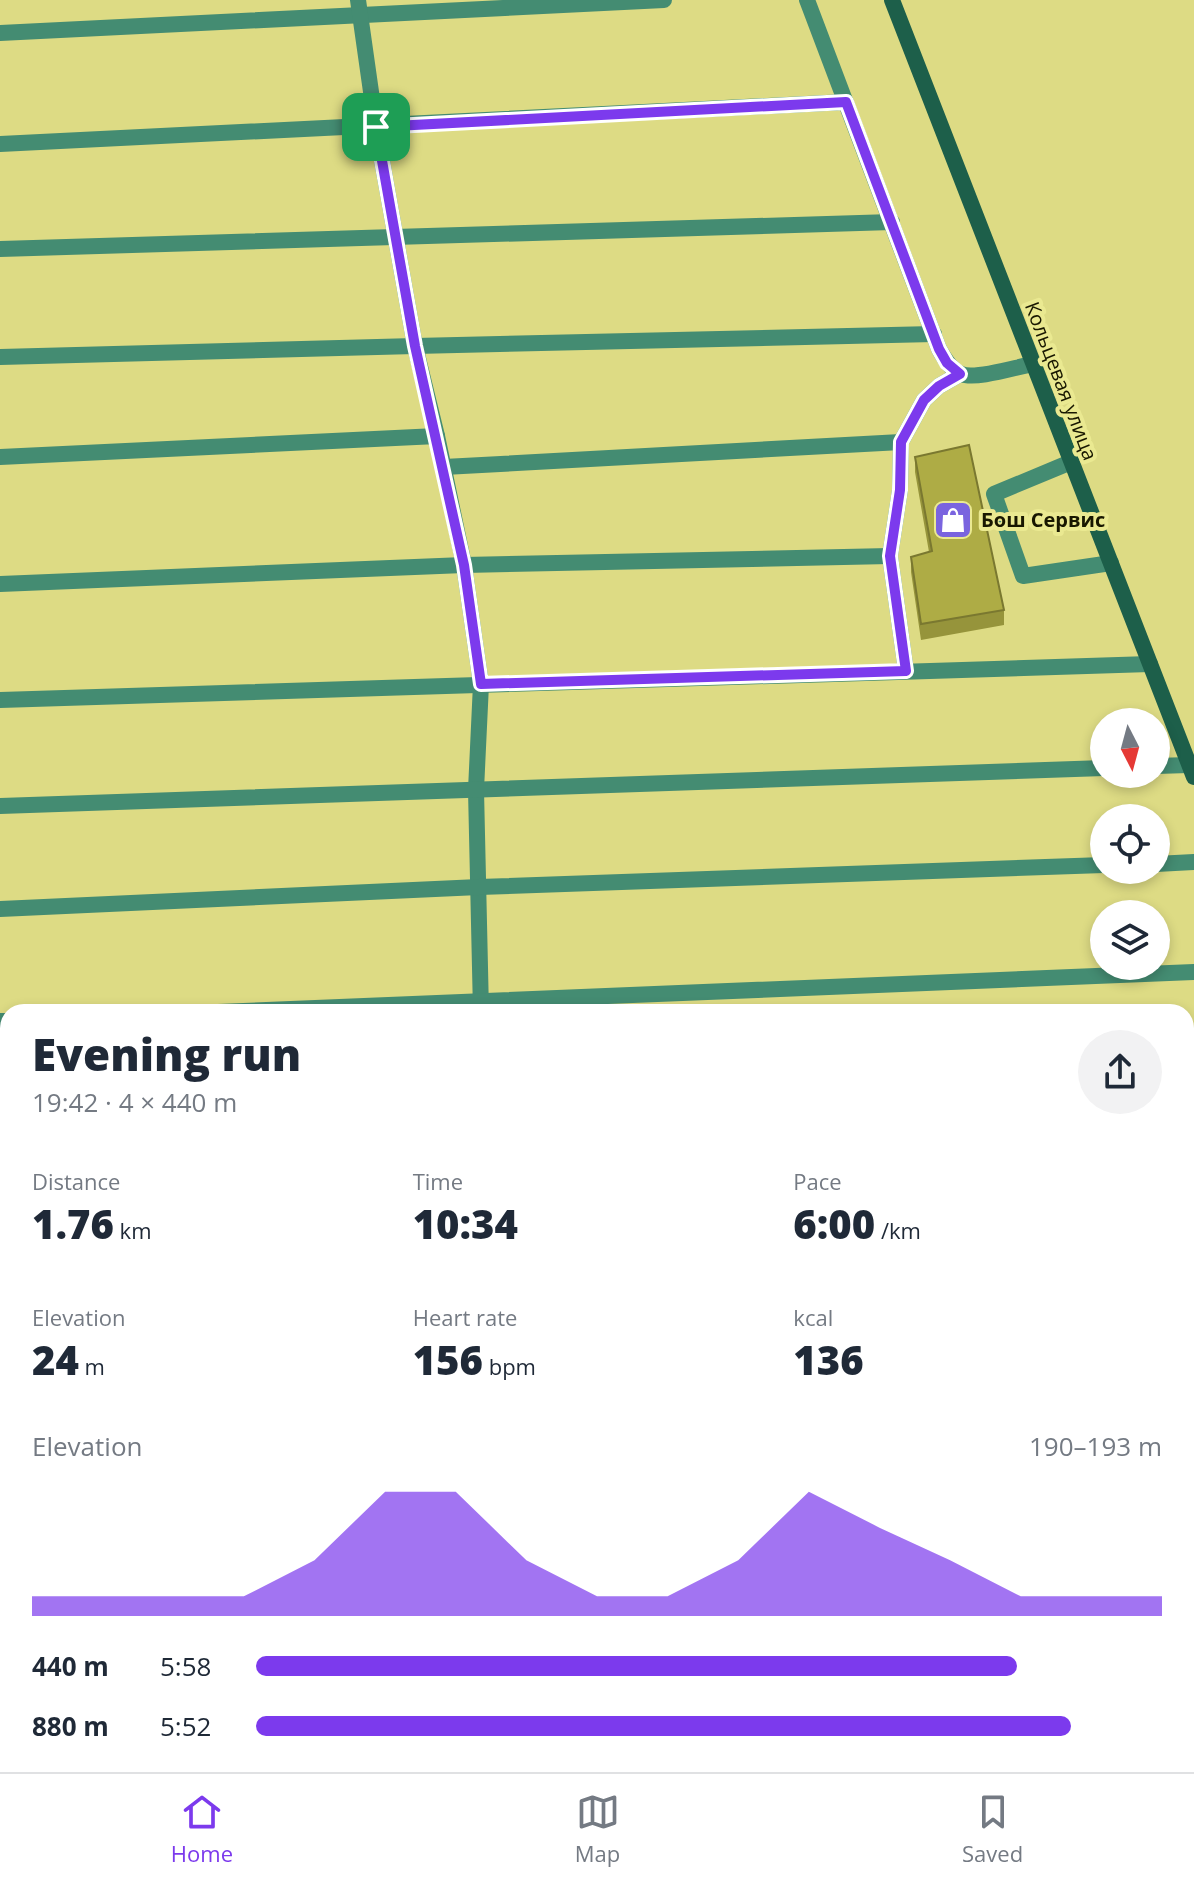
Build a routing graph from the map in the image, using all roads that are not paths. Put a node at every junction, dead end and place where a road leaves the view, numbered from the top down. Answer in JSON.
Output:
{"nodes":[{"id":1,"x":664,"y":0,"type":"edge"},
{"id":2,"x":807,"y":0,"type":"edge"},
{"id":3,"x":892,"y":0,"type":"edge"},
{"id":4,"x":359,"y":8,"type":"edge"},
{"id":5,"x":0,"y":33,"type":"edge"},
{"id":6,"x":846,"y":102,"type":"junction"},
{"id":7,"x":376,"y":127,"type":"junction"},
{"id":8,"x":0,"y":144,"type":"edge"},
{"id":9,"x":892,"y":222,"type":"junction"},
{"id":10,"x":394,"y":235,"type":"junction"},
{"id":11,"x":0,"y":249,"type":"edge"},
{"id":12,"x":934,"y":334,"type":"junction"},
{"id":13,"x":415,"y":346,"type":"junction"},
{"id":14,"x":0,"y":357,"type":"edge"},
{"id":15,"x":1033,"y":364,"type":"junction"},
{"id":16,"x":960,"y":374,"type":"junction"},
{"id":17,"x":437,"y":436,"type":"junction"},
{"id":18,"x":901,"y":442,"type":"junction"},
{"id":19,"x":0,"y":457,"type":"edge"},
{"id":20,"x":1071,"y":462,"type":"junction"},
{"id":21,"x":444,"y":467,"type":"junction"},
{"id":22,"x":890,"y":556,"type":"junction"},
{"id":23,"x":1111,"y":563,"type":"junction"},
{"id":24,"x":464,"y":565,"type":"junction"},
{"id":25,"x":0,"y":584,"type":"edge"},
{"id":26,"x":1150,"y":664,"type":"junction"},
{"id":27,"x":906,"y":671,"type":"junction"},
{"id":28,"x":481,"y":684,"type":"junction"},
{"id":29,"x":0,"y":700,"type":"edge"},
{"id":30,"x":1090,"y":768,"type":"edge"},
{"id":31,"x":1170,"y":768,"type":"edge"},
{"id":32,"x":1192,"y":771,"type":"edge"},
{"id":33,"x":476,"y":790,"type":"junction"},
{"id":34,"x":0,"y":806,"type":"edge"},
{"id":35,"x":1194,"y":862,"type":"edge"},
{"id":36,"x":1170,"y":863,"type":"edge"},
{"id":37,"x":1090,"y":865,"type":"edge"},
{"id":38,"x":479,"y":887,"type":"junction"},
{"id":39,"x":0,"y":909,"type":"edge"},
{"id":40,"x":1194,"y":972,"type":"edge"},
{"id":41,"x":481,"y":1004,"type":"edge"},
{"id":42,"x":523,"y":1004,"type":"edge"}],
"edges":[{"from":1,"to":4,"type":"street"},
{"from":2,"to":6,"type":"street"},
{"from":3,"to":15,"type":"main road","name":"Кольцевая улица"},
{"from":4,"to":5,"type":"street"},
{"from":4,"to":7,"type":"street"},
{"from":6,"to":7,"type":"street"},
{"from":6,"to":9,"type":"street"},
{"from":7,"to":8,"type":"street"},
{"from":7,"to":10,"type":"street"},
{"from":9,"to":10,"type":"street"},
{"from":9,"to":12,"type":"street"},
{"from":10,"to":11,"type":"street"},
{"from":10,"to":13,"type":"street"},
{"from":12,"to":13,"type":"street"},
{"from":12,"to":16,"type":"street"},
{"from":13,"to":14,"type":"street"},
{"from":13,"to":17,"type":"street"},
{"from":15,"to":16,"type":"street"},
{"from":15,"to":20,"type":"main road","name":"Кольцевая улица"},
{"from":16,"to":18,"type":"street"},
{"from":17,"to":19,"type":"street"},
{"from":17,"to":21,"type":"street"},
{"from":18,"to":21,"type":"street"},
{"from":18,"to":22,"type":"street"},
{"from":20,"to":23,"type":"main road","name":"Кольцевая улица"},
{"from":20,"to":23,"type":"street"},
{"from":21,"to":24,"type":"street"},
{"from":22,"to":24,"type":"street"},
{"from":22,"to":27,"type":"street"},
{"from":23,"to":26,"type":"main road","name":"Кольцевая улица"},
{"from":24,"to":25,"type":"street"},
{"from":24,"to":28,"type":"street"},
{"from":26,"to":27,"type":"street"},
{"from":26,"to":32,"type":"main road","name":"Кольцевая улица"},
{"from":27,"to":28,"type":"street"},
{"from":28,"to":29,"type":"street"},
{"from":28,"to":33,"type":"street"},
{"from":30,"to":33,"type":"street"},
{"from":31,"to":32,"type":"street"},
{"from":33,"to":34,"type":"street"},
{"from":33,"to":38,"type":"street"},
{"from":35,"to":36,"type":"street"},
{"from":37,"to":38,"type":"street"},
{"from":38,"to":39,"type":"street"},
{"from":38,"to":41,"type":"street"},
{"from":40,"to":42,"type":"street"}]}
